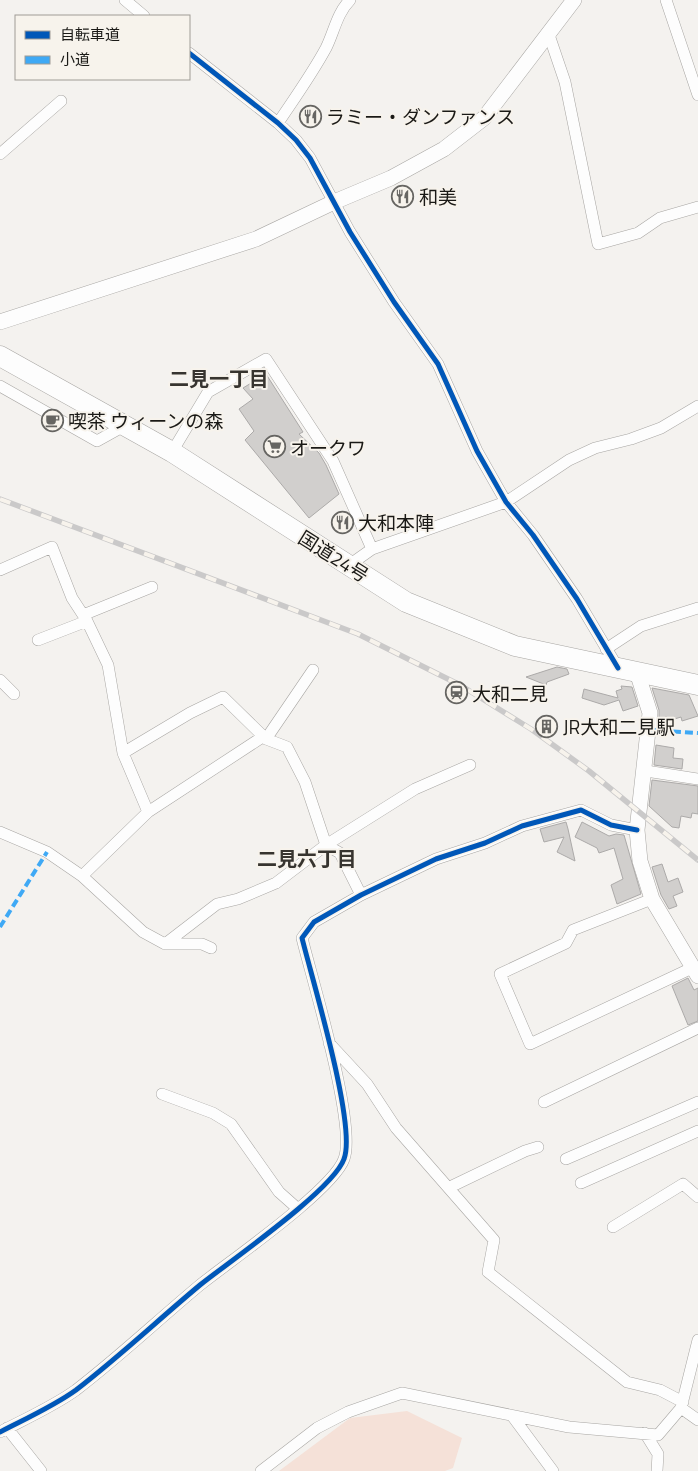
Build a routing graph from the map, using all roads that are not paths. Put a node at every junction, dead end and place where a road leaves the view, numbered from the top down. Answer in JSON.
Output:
{"nodes":[{"id":1,"x":125,"y":0,"type":"edge"},
{"id":2,"x":350,"y":0,"type":"edge"},
{"id":3,"x":574,"y":0,"type":"edge"},
{"id":4,"x":666,"y":0,"type":"edge"},
{"id":5,"x":143,"y":15,"type":"edge"},
{"id":6,"x":548,"y":32,"type":"junction"},
{"id":7,"x":190,"y":54,"type":"edge"},
{"id":8,"x":698,"y":95,"type":"edge"},
{"id":9,"x":62,"y":101,"type":"dead end"},
{"id":10,"x":278,"y":123,"type":"junction"},
{"id":11,"x":0,"y":154,"type":"edge"},
{"id":12,"x":334,"y":202,"type":"junction"},
{"id":13,"x":698,"y":207,"type":"edge"},
{"id":14,"x":0,"y":322,"type":"edge"},
{"id":15,"x":0,"y":356,"type":"edge"},
{"id":16,"x":0,"y":386,"type":"edge"},
{"id":17,"x":698,"y":406,"type":"edge"},
{"id":18,"x":124,"y":426,"type":"junction"},
{"id":19,"x":172,"y":452,"type":"junction"},
{"id":20,"x":506,"y":502,"type":"junction"},
{"id":21,"x":372,"y":549,"type":"junction"},
{"id":22,"x":348,"y":566,"type":"junction"},
{"id":23,"x":0,"y":570,"type":"edge"},
{"id":24,"x":152,"y":587,"type":"dead end"},
{"id":25,"x":698,"y":608,"type":"edge"},
{"id":26,"x":85,"y":618,"type":"junction"},
{"id":27,"x":38,"y":640,"type":"dead end"},
{"id":28,"x":606,"y":649,"type":"junction"},
{"id":29,"x":313,"y":670,"type":"dead end"},
{"id":30,"x":628,"y":670,"type":"junction"},
{"id":31,"x":0,"y":680,"type":"edge"},
{"id":32,"x":698,"y":686,"type":"edge"},
{"id":33,"x":14,"y":694,"type":"dead end"},
{"id":34,"x":265,"y":737,"type":"junction"},
{"id":35,"x":123,"y":753,"type":"junction"},
{"id":36,"x":470,"y":764,"type":"dead end"},
{"id":37,"x":646,"y":772,"type":"junction"},
{"id":38,"x":698,"y":779,"type":"edge"},
{"id":39,"x":148,"y":812,"type":"junction"},
{"id":40,"x":637,"y":830,"type":"junction"},
{"id":41,"x":0,"y":832,"type":"edge"},
{"id":42,"x":326,"y":845,"type":"junction"},
{"id":43,"x":82,"y":876,"type":"junction"},
{"id":44,"x":361,"y":895,"type":"junction"},
{"id":45,"x":652,"y":899,"type":"junction"},
{"id":46,"x":165,"y":944,"type":"junction"},
{"id":47,"x":211,"y":948,"type":"dead end"},
{"id":48,"x":695,"y":972,"type":"edge"},
{"id":49,"x":698,"y":1028,"type":"edge"},
{"id":50,"x":328,"y":1042,"type":"junction"},
{"id":51,"x":162,"y":1094,"type":"dead end"},
{"id":52,"x":544,"y":1102,"type":"dead end"},
{"id":53,"x":698,"y":1102,"type":"edge"},
{"id":54,"x":698,"y":1131,"type":"edge"},
{"id":55,"x":538,"y":1147,"type":"dead end"},
{"id":56,"x":566,"y":1159,"type":"dead end"},
{"id":57,"x":581,"y":1183,"type":"dead end"},
{"id":58,"x":450,"y":1187,"type":"junction"},
{"id":59,"x":698,"y":1196,"type":"edge"},
{"id":60,"x":297,"y":1208,"type":"junction"},
{"id":61,"x":612,"y":1227,"type":"dead end"},
{"id":62,"x":698,"y":1340,"type":"edge"},
{"id":63,"x":682,"y":1405,"type":"junction"},
{"id":64,"x":513,"y":1417,"type":"junction"},
{"id":65,"x":698,"y":1420,"type":"edge"},
{"id":66,"x":4,"y":1430,"type":"edge"},
{"id":67,"x":645,"y":1433,"type":"junction"},
{"id":68,"x":41,"y":1471,"type":"edge"},
{"id":69,"x":261,"y":1471,"type":"edge"},
{"id":70,"x":553,"y":1471,"type":"edge"},
{"id":71,"x":657,"y":1471,"type":"edge"}],
"edges":[{"from":1,"to":5,"type":"street"},
{"from":2,"to":10,"type":"street"},
{"from":3,"to":6,"type":"street"},
{"from":4,"to":8,"type":"street"},
{"from":6,"to":12,"type":"street"},
{"from":6,"to":13,"type":"street"},
{"from":7,"to":10,"type":"street"},
{"from":9,"to":11,"type":"street"},
{"from":10,"to":12,"type":"street"},
{"from":12,"to":14,"type":"street"},
{"from":12,"to":20,"type":"street"},
{"from":15,"to":18,"type":"highway","name":"国道24号"},
{"from":16,"to":18,"type":"street"},
{"from":17,"to":20,"type":"street"},
{"from":18,"to":19,"type":"highway","name":"国道24号"},
{"from":19,"to":21,"type":"street"},
{"from":19,"to":22,"type":"highway","name":"国道24号"},
{"from":20,"to":21,"type":"street"},
{"from":20,"to":28,"type":"street"},
{"from":21,"to":22,"type":"street"},
{"from":22,"to":30,"type":"highway","name":"国道24号"},
{"from":23,"to":26,"type":"street"},
{"from":24,"to":26,"type":"street"},
{"from":25,"to":28,"type":"street"},
{"from":26,"to":27,"type":"street"},
{"from":26,"to":35,"type":"street"},
{"from":28,"to":30,"type":"street"},
{"from":29,"to":34,"type":"street"},
{"from":30,"to":32,"type":"highway","name":"国道24号"},
{"from":30,"to":37,"type":"street"},
{"from":31,"to":33,"type":"street"},
{"from":34,"to":35,"type":"street"},
{"from":34,"to":39,"type":"street"},
{"from":34,"to":42,"type":"street"},
{"from":35,"to":39,"type":"street"},
{"from":36,"to":42,"type":"street"},
{"from":37,"to":38,"type":"street"},
{"from":37,"to":40,"type":"street"},
{"from":39,"to":43,"type":"street"},
{"from":40,"to":44,"type":"street"},
{"from":40,"to":45,"type":"street"},
{"from":41,"to":43,"type":"street"},
{"from":42,"to":44,"type":"street"},
{"from":42,"to":46,"type":"street"},
{"from":43,"to":46,"type":"street"},
{"from":44,"to":50,"type":"street"},
{"from":45,"to":48,"type":"street"},
{"from":45,"to":48,"type":"street"},
{"from":46,"to":47,"type":"street"},
{"from":49,"to":52,"type":"street"},
{"from":50,"to":58,"type":"street"},
{"from":50,"to":60,"type":"street"},
{"from":51,"to":60,"type":"street"},
{"from":53,"to":56,"type":"street"},
{"from":54,"to":57,"type":"street"},
{"from":55,"to":58,"type":"street"},
{"from":58,"to":63,"type":"street"},
{"from":59,"to":61,"type":"street"},
{"from":60,"to":66,"type":"street"},
{"from":62,"to":63,"type":"street"},
{"from":63,"to":65,"type":"street"},
{"from":63,"to":67,"type":"street"},
{"from":64,"to":67,"type":"street"},
{"from":64,"to":69,"type":"street"},
{"from":64,"to":70,"type":"street"},
{"from":66,"to":68,"type":"street"},
{"from":67,"to":71,"type":"street"}]}
